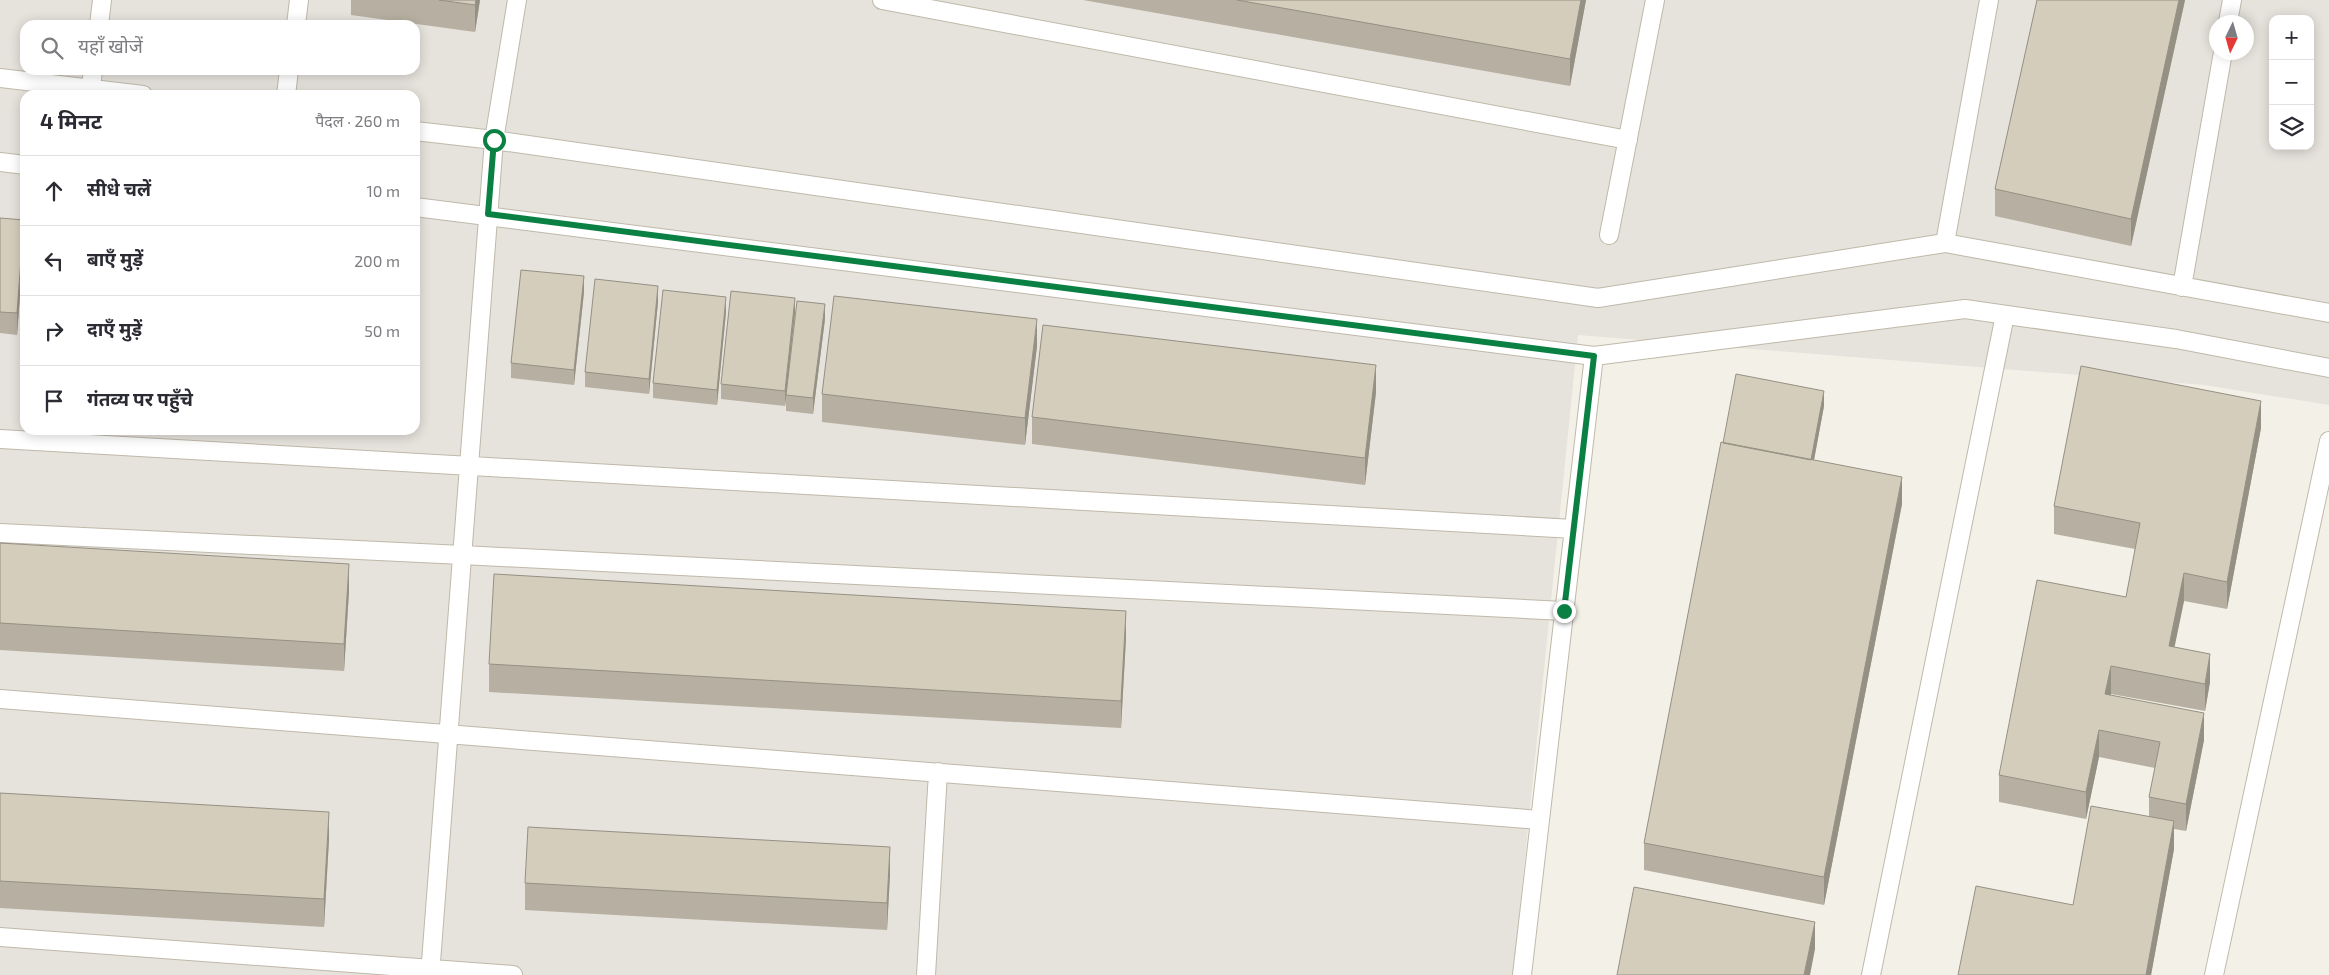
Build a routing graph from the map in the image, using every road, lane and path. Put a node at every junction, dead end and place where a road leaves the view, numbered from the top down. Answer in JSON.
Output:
{"nodes":[{"id":1,"x":102,"y":0,"type":"edge"},
{"id":2,"x":299,"y":0,"type":"edge"},
{"id":3,"x":517,"y":0,"type":"edge"},
{"id":4,"x":882,"y":0,"type":"edge"},
{"id":5,"x":1656,"y":0,"type":"edge"},
{"id":6,"x":1989,"y":0,"type":"edge"},
{"id":7,"x":2232,"y":0,"type":"edge"},
{"id":8,"x":2229,"y":15,"type":"edge"},
{"id":9,"x":100,"y":20,"type":"edge"},
{"id":10,"x":297,"y":20,"type":"edge"},
{"id":11,"x":2222,"y":60,"type":"edge"},
{"id":12,"x":288,"y":75,"type":"edge"},
{"id":13,"x":0,"y":78,"type":"edge"},
{"id":14,"x":92,"y":79,"type":"edge"},
{"id":15,"x":127,"y":90,"type":"edge"},
{"id":16,"x":287,"y":90,"type":"edge"},
{"id":17,"x":420,"y":132,"type":"edge"},
{"id":18,"x":494,"y":140,"type":"junction"},
{"id":19,"x":1628,"y":140,"type":"junction"},
{"id":20,"x":0,"y":162,"type":"edge"},
{"id":21,"x":20,"y":164,"type":"edge"},
{"id":22,"x":420,"y":207,"type":"edge"},
{"id":23,"x":488,"y":214,"type":"junction"},
{"id":24,"x":1609,"y":235,"type":"dead end"},
{"id":25,"x":1945,"y":242,"type":"junction"},
{"id":26,"x":2182,"y":287,"type":"junction"},
{"id":27,"x":2329,"y":313,"type":"edge"},
{"id":28,"x":2005,"y":315,"type":"junction"},
{"id":29,"x":1594,"y":356,"type":"junction"},
{"id":30,"x":2329,"y":368,"type":"edge"},
{"id":31,"x":0,"y":439,"type":"edge"},
{"id":32,"x":2329,"y":441,"type":"edge"},
{"id":33,"x":469,"y":465,"type":"junction"},
{"id":34,"x":1574,"y":529,"type":"junction"},
{"id":35,"x":0,"y":533,"type":"edge"},
{"id":36,"x":462,"y":554,"type":"junction"},
{"id":37,"x":1564,"y":611,"type":"junction"},
{"id":38,"x":0,"y":698,"type":"edge"},
{"id":39,"x":448,"y":733,"type":"junction"},
{"id":40,"x":938,"y":772,"type":"junction"},
{"id":41,"x":1540,"y":820,"type":"junction"},
{"id":42,"x":0,"y":937,"type":"edge"},
{"id":43,"x":430,"y":972,"type":"edge"},
{"id":44,"x":513,"y":975,"type":"edge"},
{"id":45,"x":926,"y":975,"type":"edge"},
{"id":46,"x":1522,"y":975,"type":"edge"},
{"id":47,"x":1872,"y":975,"type":"edge"},
{"id":48,"x":2214,"y":975,"type":"edge"}],
"edges":[{"from":1,"to":9,"type":"lane"},
{"from":2,"to":10,"type":"lane"},
{"from":3,"to":18,"type":"lane"},
{"from":4,"to":19,"type":"lane"},
{"from":5,"to":19,"type":"lane"},
{"from":6,"to":25,"type":"lane"},
{"from":7,"to":8,"type":"lane"},
{"from":11,"to":26,"type":"lane"},
{"from":12,"to":16,"type":"lane"},
{"from":13,"to":14,"type":"lane"},
{"from":14,"to":15,"type":"lane"},
{"from":17,"to":18,"type":"lane"},
{"from":18,"to":23,"type":"lane"},
{"from":18,"to":25,"type":"lane"},
{"from":19,"to":24,"type":"lane"},
{"from":20,"to":21,"type":"lane"},
{"from":22,"to":23,"type":"lane"},
{"from":23,"to":29,"type":"lane"},
{"from":23,"to":33,"type":"lane"},
{"from":25,"to":26,"type":"lane"},
{"from":26,"to":27,"type":"lane"},
{"from":28,"to":29,"type":"lane"},
{"from":28,"to":30,"type":"lane"},
{"from":28,"to":47,"type":"lane"},
{"from":29,"to":34,"type":"lane"},
{"from":31,"to":33,"type":"lane"},
{"from":32,"to":48,"type":"lane"},
{"from":33,"to":34,"type":"lane"},
{"from":33,"to":36,"type":"lane"},
{"from":34,"to":37,"type":"lane"},
{"from":35,"to":36,"type":"lane"},
{"from":36,"to":37,"type":"lane"},
{"from":36,"to":39,"type":"lane"},
{"from":37,"to":41,"type":"lane"},
{"from":38,"to":39,"type":"lane"},
{"from":39,"to":40,"type":"lane"},
{"from":39,"to":43,"type":"lane"},
{"from":40,"to":41,"type":"lane"},
{"from":40,"to":45,"type":"lane"},
{"from":41,"to":46,"type":"lane"},
{"from":42,"to":43,"type":"lane"},
{"from":43,"to":44,"type":"lane"}]}
